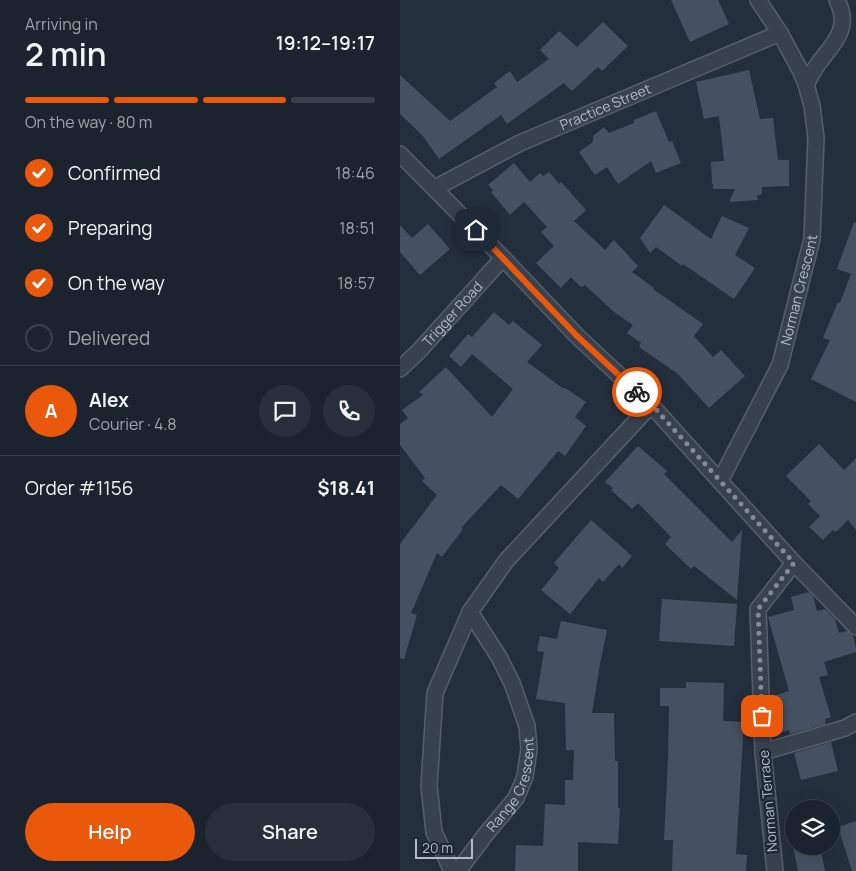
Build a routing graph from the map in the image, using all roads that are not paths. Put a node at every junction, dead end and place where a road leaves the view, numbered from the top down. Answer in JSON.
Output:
{"nodes":[{"id":1,"x":758,"y":0,"type":"edge"},
{"id":2,"x":837,"y":0,"type":"edge"},
{"id":3,"x":780,"y":33,"type":"junction"},
{"id":4,"x":806,"y":84,"type":"junction"},
{"id":5,"x":400,"y":154,"type":"edge"},
{"id":6,"x":435,"y":188,"type":"junction"},
{"id":7,"x":503,"y":258,"type":"junction"},
{"id":8,"x":400,"y":369,"type":"edge"},
{"id":9,"x":652,"y":405,"type":"junction"},
{"id":10,"x":720,"y":482,"type":"junction"},
{"id":11,"x":794,"y":563,"type":"junction"},
{"id":12,"x":470,"y":612,"type":"junction"},
{"id":13,"x":856,"y":627,"type":"edge"},
{"id":14,"x":856,"y":722,"type":"edge"},
{"id":15,"x":763,"y":752,"type":"junction"},
{"id":16,"x":452,"y":871,"type":"edge"},
{"id":17,"x":458,"y":871,"type":"edge"},
{"id":18,"x":775,"y":871,"type":"edge"}],
"edges":[{"from":1,"to":3,"type":"street","name":"Norman Crescent"},
{"from":2,"to":4,"type":"street"},
{"from":3,"to":4,"type":"street","name":"Norman Crescent"},
{"from":3,"to":6,"type":"street","name":"Practice Street"},
{"from":4,"to":10,"type":"street","name":"Norman Crescent"},
{"from":5,"to":6,"type":"street"},
{"from":6,"to":7,"type":"street"},
{"from":7,"to":8,"type":"street","name":"Trigger Road"},
{"from":7,"to":9,"type":"street"},
{"from":9,"to":10,"type":"street"},
{"from":9,"to":12,"type":"street"},
{"from":10,"to":11,"type":"street"},
{"from":11,"to":13,"type":"street"},
{"from":11,"to":15,"type":"street","name":"Norman Terrace"},
{"from":12,"to":16,"type":"street"},
{"from":12,"to":17,"type":"street","name":"Range Crescent"},
{"from":14,"to":15,"type":"street"},
{"from":15,"to":18,"type":"street","name":"Norman Terrace"}]}
